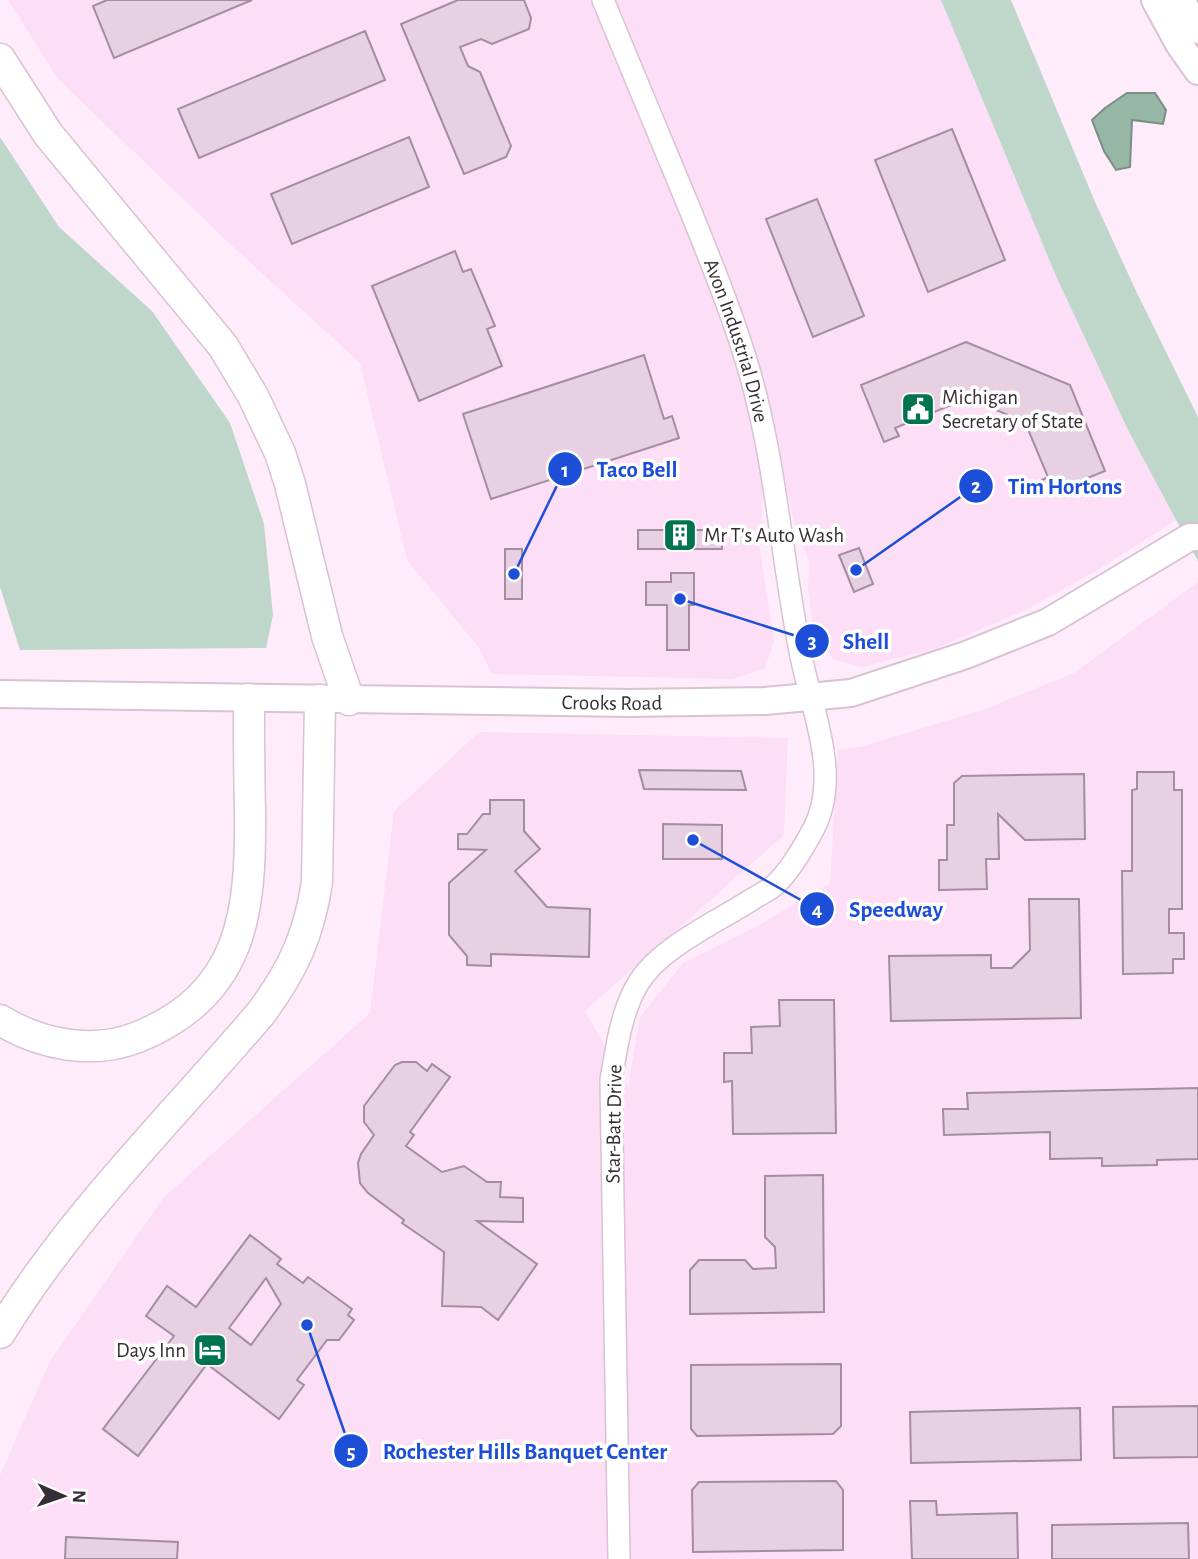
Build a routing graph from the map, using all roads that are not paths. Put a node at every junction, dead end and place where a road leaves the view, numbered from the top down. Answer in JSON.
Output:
{"nodes":[{"id":1,"x":603,"y":0,"type":"edge"},
{"id":2,"x":1155,"y":0,"type":"edge"},
{"id":3,"x":1181,"y":0,"type":"edge"},
{"id":4,"x":1198,"y":30,"type":"edge"},
{"id":5,"x":0,"y":59,"type":"edge"},
{"id":6,"x":1198,"y":71,"type":"edge"},
{"id":7,"x":1195,"y":530,"type":"edge"},
{"id":8,"x":0,"y":694,"type":"edge"},
{"id":9,"x":810,"y":696,"type":"junction"},
{"id":10,"x":249,"y":699,"type":"junction"},
{"id":11,"x":335,"y":700,"type":"junction"},
{"id":12,"x":0,"y":1020,"type":"edge"},
{"id":13,"x":0,"y":1333,"type":"edge"},
{"id":14,"x":619,"y":1559,"type":"edge"}],
"edges":[{"from":1,"to":9,"type":"street","name":"Avon Industrial Drive"},
{"from":2,"to":6,"type":"main road"},
{"from":3,"to":4,"type":"main road"},
{"from":5,"to":11,"type":"highway"},
{"from":7,"to":9,"type":"main road","name":"Crooks Road"},
{"from":8,"to":10,"type":"main road","name":"Crooks Road"},
{"from":9,"to":11,"type":"main road","name":"Crooks Road"},
{"from":9,"to":14,"type":"street","name":"Star-Batt Drive"},
{"from":10,"to":11,"type":"main road","name":"Crooks Road"},
{"from":10,"to":12,"type":"highway"},
{"from":11,"to":13,"type":"highway"}]}
